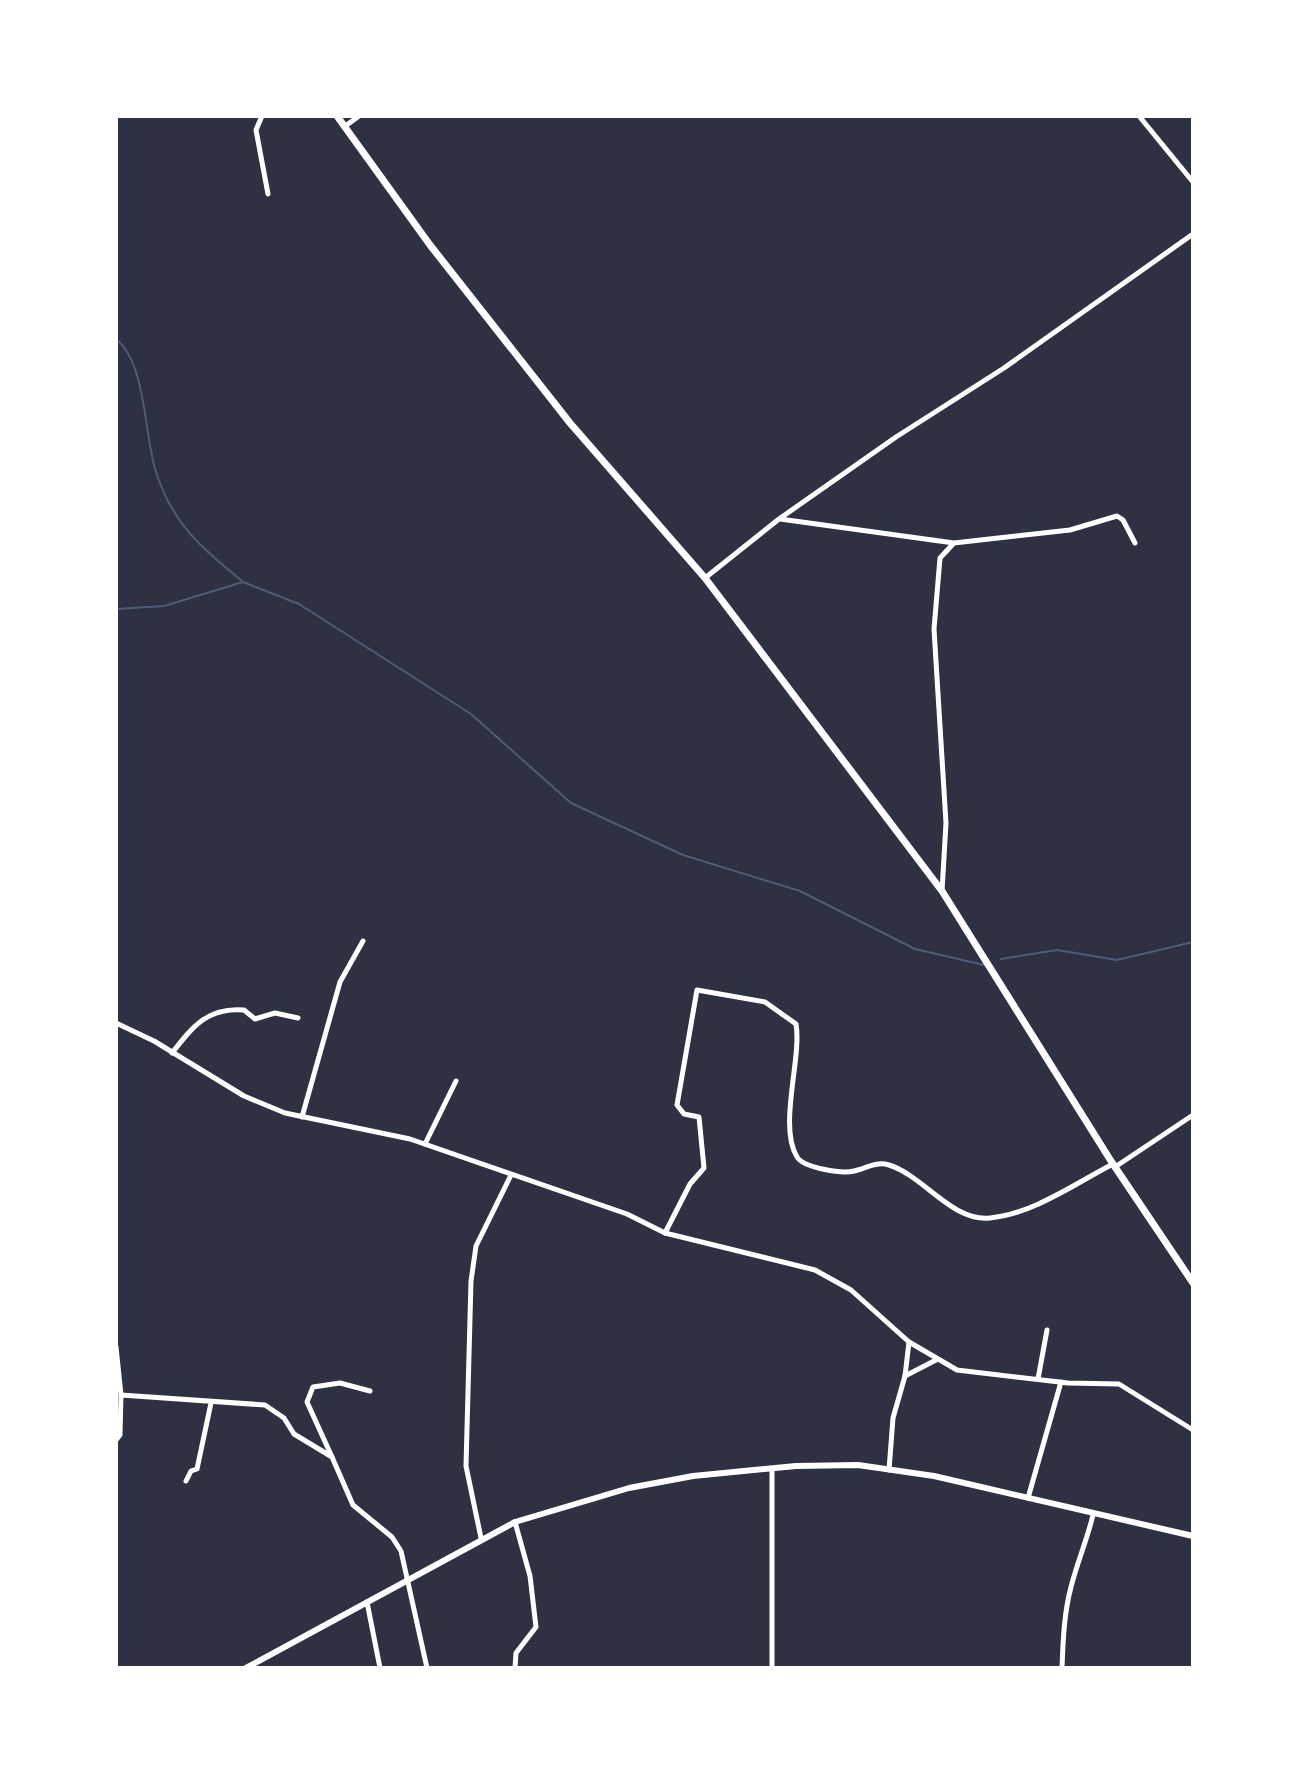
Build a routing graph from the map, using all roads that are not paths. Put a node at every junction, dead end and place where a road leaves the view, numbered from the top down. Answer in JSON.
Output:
{"nodes":[{"id":1,"x":262,"y":116,"type":"edge"},
{"id":2,"x":337,"y":116,"type":"edge"},
{"id":3,"x":359,"y":116,"type":"edge"},
{"id":4,"x":1139,"y":116,"type":"edge"},
{"id":5,"x":344,"y":127,"type":"junction"},
{"id":6,"x":1193,"y":182,"type":"edge"},
{"id":7,"x":268,"y":194,"type":"dead end"},
{"id":8,"x":1193,"y":234,"type":"edge"},
{"id":9,"x":779,"y":519,"type":"junction"},
{"id":10,"x":954,"y":543,"type":"junction"},
{"id":11,"x":1135,"y":543,"type":"dead end"},
{"id":12,"x":705,"y":578,"type":"junction"},
{"id":13,"x":942,"y":891,"type":"junction"},
{"id":14,"x":363,"y":941,"type":"dead end"},
{"id":15,"x":298,"y":1018,"type":"dead end"},
{"id":16,"x":116,"y":1024,"type":"edge"},
{"id":17,"x":172,"y":1053,"type":"junction"},
{"id":18,"x":456,"y":1081,"type":"dead end"},
{"id":19,"x":1193,"y":1115,"type":"edge"},
{"id":20,"x":302,"y":1117,"type":"junction"},
{"id":21,"x":425,"y":1144,"type":"junction"},
{"id":22,"x":1114,"y":1165,"type":"junction"},
{"id":23,"x":511,"y":1175,"type":"junction"},
{"id":24,"x":665,"y":1233,"type":"junction"},
{"id":25,"x":1193,"y":1283,"type":"edge"},
{"id":26,"x":1047,"y":1330,"type":"dead end"},
{"id":27,"x":909,"y":1342,"type":"junction"},
{"id":28,"x":116,"y":1347,"type":"edge"},
{"id":29,"x":936,"y":1360,"type":"junction"},
{"id":30,"x":905,"y":1376,"type":"junction"},
{"id":31,"x":1038,"y":1379,"type":"junction"},
{"id":32,"x":1061,"y":1382,"type":"junction"},
{"id":33,"x":370,"y":1391,"type":"dead end"},
{"id":34,"x":121,"y":1395,"type":"junction"},
{"id":35,"x":211,"y":1403,"type":"junction"},
{"id":36,"x":1193,"y":1430,"type":"edge"},
{"id":37,"x":116,"y":1440,"type":"edge"},
{"id":38,"x":332,"y":1457,"type":"junction"},
{"id":39,"x":772,"y":1469,"type":"junction"},
{"id":40,"x":889,"y":1470,"type":"junction"},
{"id":41,"x":186,"y":1481,"type":"dead end"},
{"id":42,"x":1028,"y":1499,"type":"junction"},
{"id":43,"x":1093,"y":1515,"type":"junction"},
{"id":44,"x":515,"y":1522,"type":"junction"},
{"id":45,"x":1193,"y":1536,"type":"edge"},
{"id":46,"x":481,"y":1538,"type":"junction"},
{"id":47,"x":407,"y":1580,"type":"junction"},
{"id":48,"x":367,"y":1602,"type":"junction"},
{"id":49,"x":246,"y":1668,"type":"edge"},
{"id":50,"x":380,"y":1668,"type":"edge"},
{"id":51,"x":427,"y":1668,"type":"edge"},
{"id":52,"x":515,"y":1668,"type":"edge"},
{"id":53,"x":772,"y":1668,"type":"edge"},
{"id":54,"x":1062,"y":1668,"type":"edge"}],
"edges":[{"from":1,"to":7,"type":"street"},
{"from":2,"to":5,"type":"main road"},
{"from":3,"to":5,"type":"street"},
{"from":4,"to":6,"type":"street"},
{"from":5,"to":12,"type":"main road"},
{"from":8,"to":9,"type":"street"},
{"from":9,"to":10,"type":"street"},
{"from":9,"to":12,"type":"street"},
{"from":10,"to":11,"type":"street"},
{"from":10,"to":13,"type":"street"},
{"from":12,"to":13,"type":"main road"},
{"from":13,"to":22,"type":"main road"},
{"from":14,"to":20,"type":"street"},
{"from":15,"to":17,"type":"street"},
{"from":16,"to":17,"type":"street"},
{"from":17,"to":20,"type":"street"},
{"from":18,"to":21,"type":"street"},
{"from":19,"to":22,"type":"street"},
{"from":20,"to":21,"type":"street"},
{"from":21,"to":23,"type":"street"},
{"from":22,"to":24,"type":"street"},
{"from":22,"to":25,"type":"main road"},
{"from":23,"to":24,"type":"street"},
{"from":23,"to":46,"type":"street"},
{"from":24,"to":27,"type":"street"},
{"from":26,"to":31,"type":"street"},
{"from":27,"to":29,"type":"street"},
{"from":27,"to":30,"type":"street"},
{"from":28,"to":34,"type":"street"},
{"from":29,"to":30,"type":"street"},
{"from":29,"to":31,"type":"street"},
{"from":30,"to":40,"type":"street"},
{"from":31,"to":32,"type":"street"},
{"from":32,"to":36,"type":"street"},
{"from":32,"to":42,"type":"street"},
{"from":33,"to":38,"type":"street"},
{"from":34,"to":35,"type":"street"},
{"from":34,"to":37,"type":"street"},
{"from":35,"to":38,"type":"street"},
{"from":35,"to":41,"type":"street"},
{"from":38,"to":47,"type":"street"},
{"from":39,"to":40,"type":"street"},
{"from":39,"to":44,"type":"street"},
{"from":39,"to":53,"type":"street"},
{"from":40,"to":42,"type":"street"},
{"from":42,"to":43,"type":"street"},
{"from":43,"to":45,"type":"street"},
{"from":43,"to":54,"type":"street"},
{"from":44,"to":46,"type":"street"},
{"from":44,"to":52,"type":"street"},
{"from":46,"to":47,"type":"street"},
{"from":47,"to":48,"type":"street"},
{"from":47,"to":51,"type":"street"},
{"from":48,"to":49,"type":"street"},
{"from":48,"to":50,"type":"street"}]}
